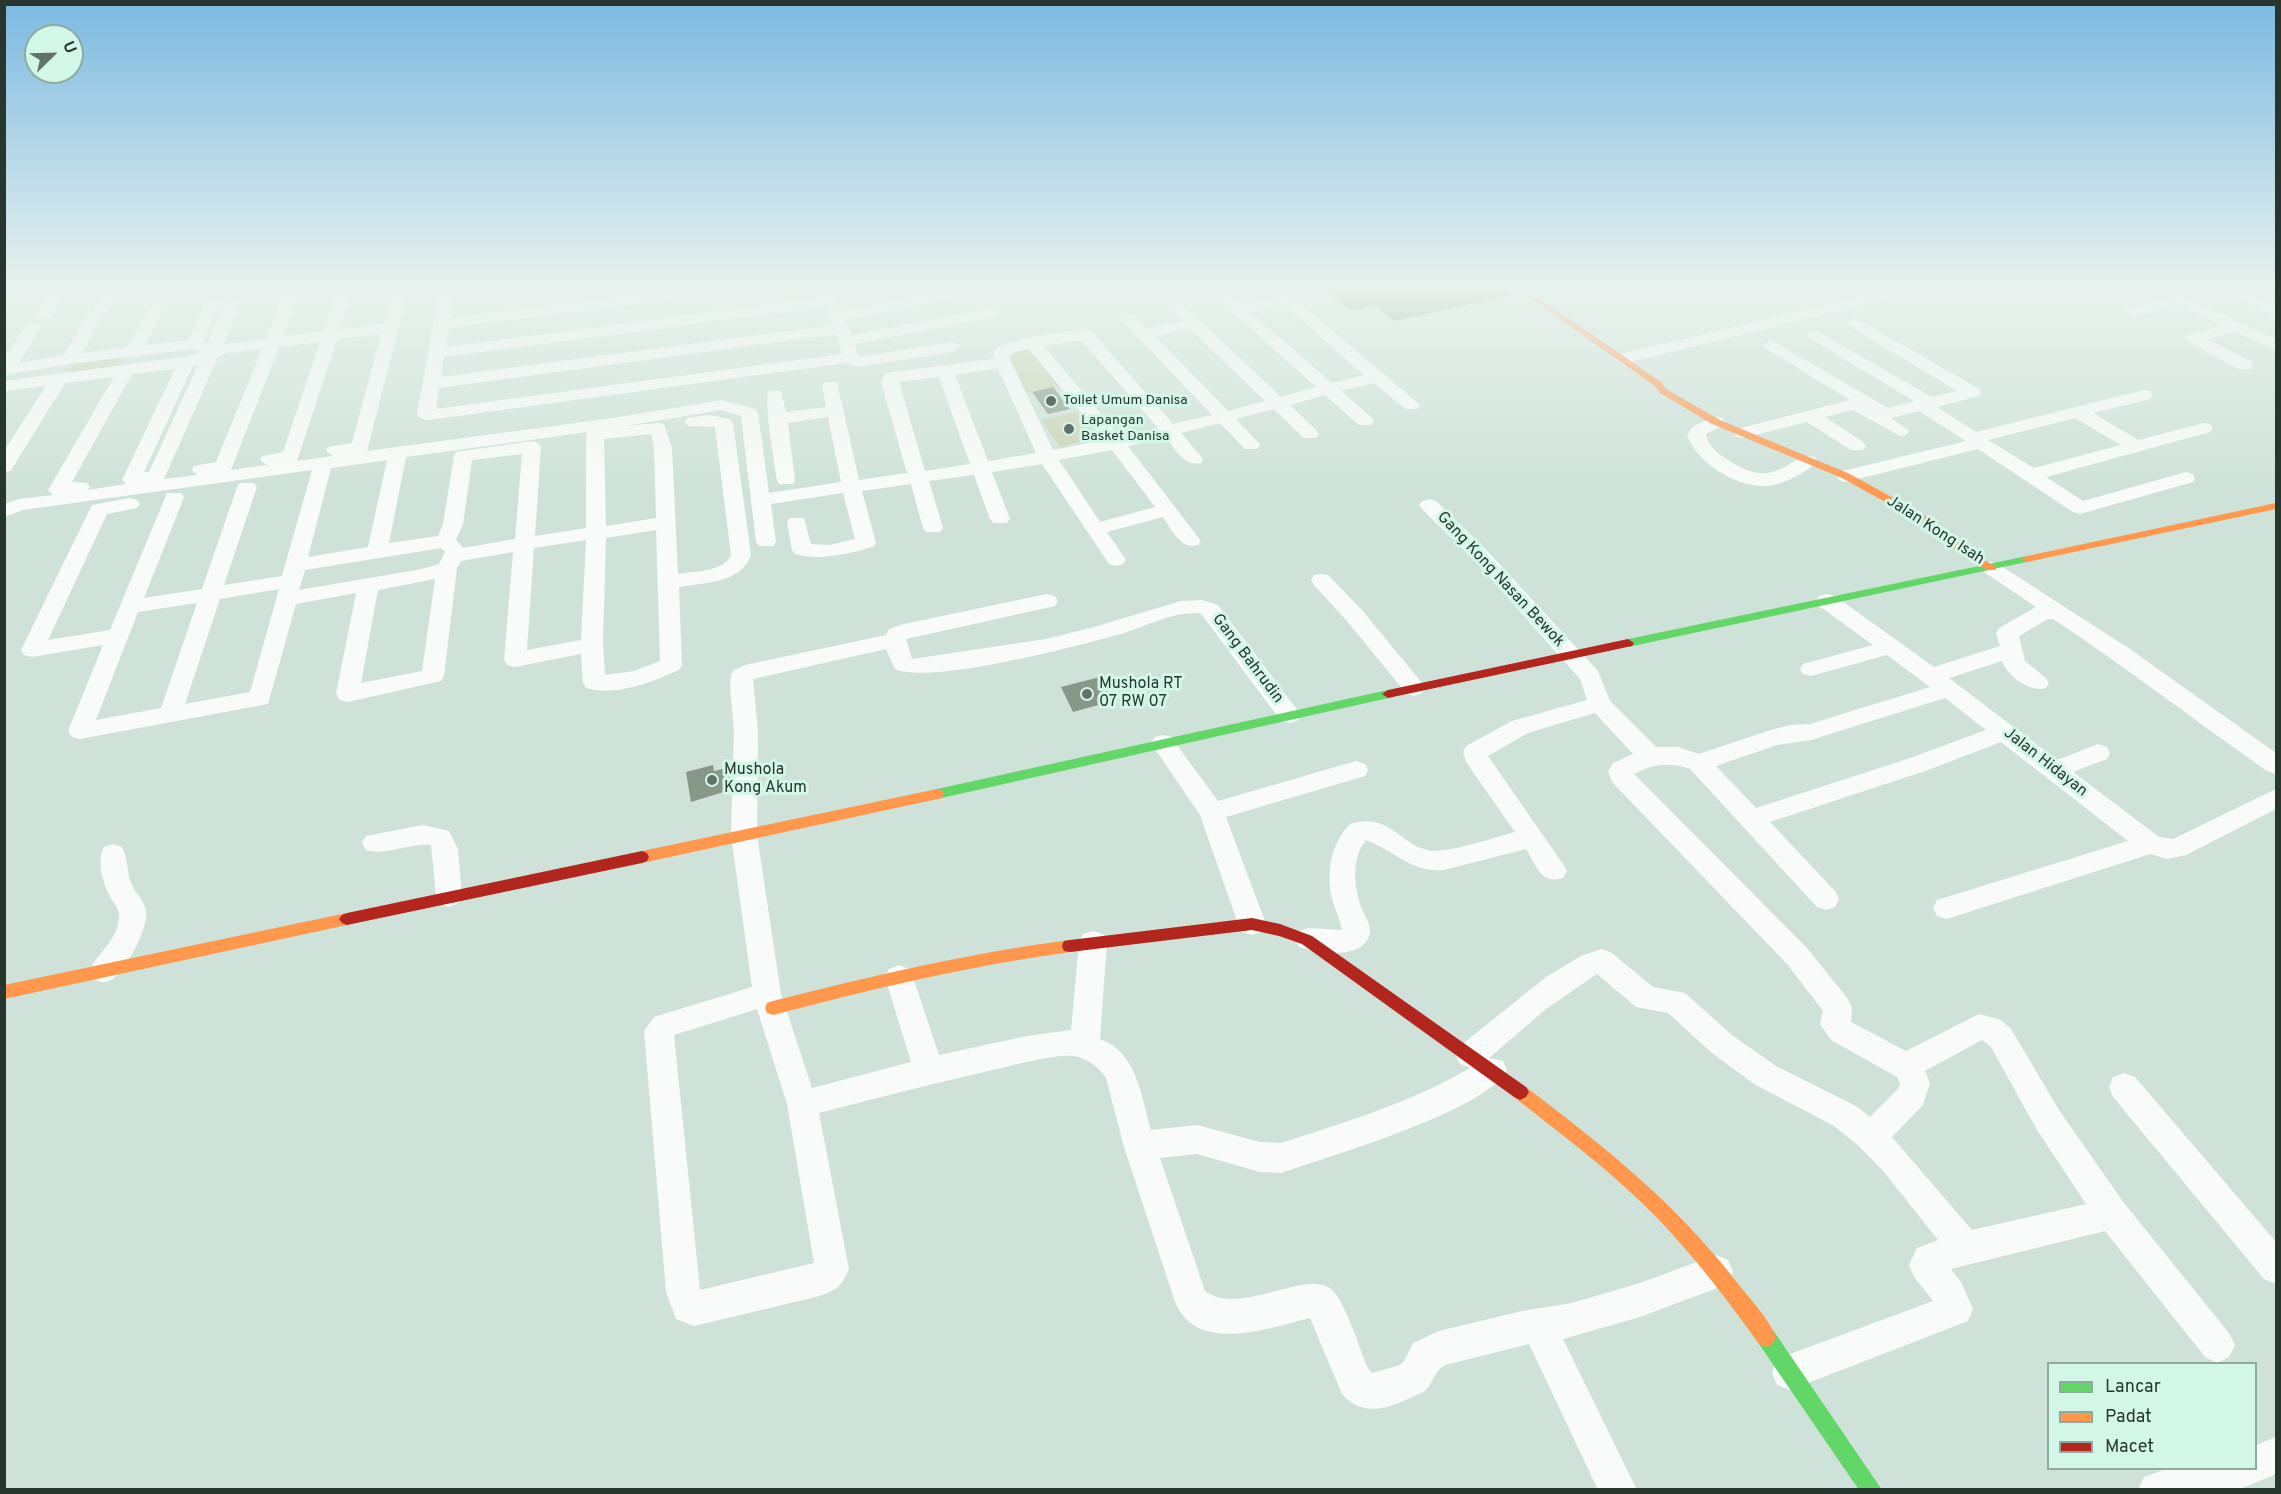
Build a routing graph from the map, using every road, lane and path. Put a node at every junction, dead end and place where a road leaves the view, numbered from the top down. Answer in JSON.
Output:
{"nodes":[{"id":1,"x":16,"y":357,"type":"edge"},
{"id":2,"x":91,"y":357,"type":"edge"},
{"id":3,"x":202,"y":357,"type":"edge"},
{"id":4,"x":209,"y":357,"type":"edge"},
{"id":5,"x":267,"y":357,"type":"edge"},
{"id":6,"x":323,"y":357,"type":"edge"},
{"id":7,"x":382,"y":357,"type":"edge"},
{"id":8,"x":435,"y":357,"type":"edge"},
{"id":9,"x":624,"y":357,"type":"edge"},
{"id":10,"x":657,"y":357,"type":"edge"},
{"id":11,"x":851,"y":357,"type":"edge"},
{"id":12,"x":891,"y":357,"type":"edge"},
{"id":13,"x":1003,"y":357,"type":"joint"},
{"id":14,"x":1044,"y":357,"type":"edge"},
{"id":15,"x":1106,"y":357,"type":"edge"},
{"id":16,"x":1165,"y":357,"type":"edge"},
{"id":17,"x":1228,"y":357,"type":"edge"},
{"id":18,"x":1292,"y":357,"type":"edge"},
{"id":19,"x":1353,"y":357,"type":"edge"},
{"id":20,"x":1620,"y":357,"type":"edge"},
{"id":21,"x":1632,"y":357,"type":"edge"},
{"id":22,"x":1790,"y":357,"type":"edge"},
{"id":23,"x":1850,"y":357,"type":"edge"},
{"id":24,"x":1913,"y":357,"type":"edge"},
{"id":25,"x":2230,"y":357,"type":"edge"},
{"id":26,"x":70,"y":359,"type":"joint"},
{"id":27,"x":841,"y":359,"type":"dead end"},
{"id":28,"x":1623,"y":359,"type":"junction"},
{"id":29,"x":187,"y":362,"type":"junction"},
{"id":30,"x":2245,"y":364,"type":"dead end"},
{"id":31,"x":126,"y":370,"type":"junction"},
{"id":32,"x":945,"y":371,"type":"junction"},
{"id":33,"x":5,"y":375,"type":"edge"},
{"id":34,"x":1377,"y":377,"type":"junction"},
{"id":35,"x":58,"y":379,"type":"junction"},
{"id":36,"x":430,"y":384,"type":"junction"},
{"id":37,"x":659,"y":385,"type":"junction"},
{"id":38,"x":831,"y":386,"type":"dead end"},
{"id":39,"x":1329,"y":389,"type":"junction"},
{"id":40,"x":775,"y":395,"type":"dead end"},
{"id":41,"x":2144,"y":395,"type":"dead end"},
{"id":42,"x":1276,"y":402,"type":"junction"},
{"id":43,"x":1411,"y":405,"type":"dead end"},
{"id":44,"x":1927,"y":405,"type":"junction"},
{"id":45,"x":836,"y":411,"type":"junction"},
{"id":46,"x":2078,"y":412,"type":"junction"},
{"id":47,"x":1222,"y":416,"type":"junction"},
{"id":48,"x":1810,"y":416,"type":"junction"},
{"id":49,"x":777,"y":419,"type":"junction"},
{"id":50,"x":1365,"y":421,"type":"dead end"},
{"id":51,"x":1716,"y":422,"type":"junction"},
{"id":52,"x":658,"y":428,"type":"junction"},
{"id":53,"x":2204,"y":428,"type":"dead end"},
{"id":54,"x":1168,"y":429,"type":"junction"},
{"id":55,"x":1900,"y":431,"type":"dead end"},
{"id":56,"x":1743,"y":433,"type":"junction"},
{"id":57,"x":1310,"y":434,"type":"dead end"},
{"id":58,"x":1977,"y":440,"type":"junction"},
{"id":59,"x":1115,"y":442,"type":"junction"},
{"id":60,"x":1251,"y":445,"type":"dead end"},
{"id":61,"x":1857,"y":446,"type":"dead end"},
{"id":62,"x":2137,"y":447,"type":"junction"},
{"id":63,"x":398,"y":452,"type":"junction"},
{"id":64,"x":291,"y":457,"type":"junction"},
{"id":65,"x":1047,"y":457,"type":"junction"},
{"id":66,"x":1194,"y":459,"type":"dead end"},
{"id":67,"x":1808,"y":461,"type":"junction"},
{"id":68,"x":4,"y":467,"type":"edge"},
{"id":69,"x":224,"y":467,"type":"junction"},
{"id":70,"x":981,"y":468,"type":"junction"},
{"id":71,"x":321,"y":469,"type":"junction"},
{"id":72,"x":1846,"y":476,"type":"junction"},
{"id":73,"x":2031,"y":476,"type":"junction"},
{"id":74,"x":156,"y":477,"type":"junction"},
{"id":75,"x":917,"y":477,"type":"junction"},
{"id":76,"x":2186,"y":478,"type":"dead end"},
{"id":77,"x":131,"y":480,"type":"junction"},
{"id":78,"x":786,"y":480,"type":"dead end"},
{"id":79,"x":851,"y":486,"type":"junction"},
{"id":80,"x":247,"y":487,"type":"junction"},
{"id":81,"x":174,"y":497,"type":"junction"},
{"id":82,"x":760,"y":500,"type":"junction"},
{"id":83,"x":1430,"y":505,"type":"dead end"},
{"id":84,"x":2277,"y":506,"type":"edge"},
{"id":85,"x":9,"y":508,"type":"edge"},
{"id":86,"x":1168,"y":510,"type":"junction"},
{"id":87,"x":1000,"y":519,"type":"dead end"},
{"id":88,"x":797,"y":522,"type":"dead end"},
{"id":89,"x":666,"y":523,"type":"junction"},
{"id":90,"x":933,"y":528,"type":"dead end"},
{"id":91,"x":1096,"y":529,"type":"junction"},
{"id":92,"x":4,"y":531,"type":"edge"},
{"id":93,"x":596,"y":533,"type":"junction"},
{"id":94,"x":1191,"y":541,"type":"dead end"},
{"id":95,"x":766,"y":542,"type":"dead end"},
{"id":96,"x":523,"y":544,"type":"junction"},
{"id":97,"x":377,"y":551,"type":"junction"},
{"id":98,"x":449,"y":555,"type":"junction"},
{"id":99,"x":1116,"y":560,"type":"dead end"},
{"id":100,"x":1990,"y":568,"type":"junction"},
{"id":101,"x":1321,"y":580,"type":"dead end"},
{"id":102,"x":291,"y":582,"type":"junction"},
{"id":103,"x":668,"y":582,"type":"junction"},
{"id":104,"x":368,"y":585,"type":"junction"},
{"id":105,"x":211,"y":594,"type":"junction"},
{"id":106,"x":1047,"y":601,"type":"dead end"},
{"id":107,"x":1827,"y":601,"type":"junction"},
{"id":108,"x":129,"y":607,"type":"junction"},
{"id":109,"x":2058,"y":612,"type":"junction"},
{"id":110,"x":118,"y":636,"type":"junction"},
{"id":111,"x":894,"y":640,"type":"junction"},
{"id":112,"x":592,"y":645,"type":"junction"},
{"id":113,"x":1890,"y":646,"type":"junction"},
{"id":114,"x":2012,"y":650,"type":"junction"},
{"id":115,"x":1570,"y":655,"type":"junction"},
{"id":116,"x":1811,"y":669,"type":"dead end"},
{"id":117,"x":1939,"y":682,"type":"junction"},
{"id":118,"x":2038,"y":683,"type":"dead end"},
{"id":119,"x":1414,"y":688,"type":"junction"},
{"id":120,"x":1600,"y":704,"type":"junction"},
{"id":121,"x":170,"y":714,"type":"junction"},
{"id":122,"x":1289,"y":715,"type":"junction"},
{"id":123,"x":2005,"y":732,"type":"junction"},
{"id":124,"x":1163,"y":743,"type":"junction"},
{"id":125,"x":2098,"y":753,"type":"dead end"},
{"id":126,"x":1650,"y":756,"type":"junction"},
{"id":127,"x":1699,"y":764,"type":"junction"},
{"id":128,"x":2277,"y":765,"type":"edge"},
{"id":129,"x":1356,"y":770,"type":"dead end"},
{"id":130,"x":2054,"y":770,"type":"junction"},
{"id":131,"x":2277,"y":798,"type":"edge"},
{"id":132,"x":1212,"y":812,"type":"junction"},
{"id":133,"x":1753,"y":818,"type":"junction"},
{"id":134,"x":744,"y":835,"type":"junction"},
{"id":135,"x":1531,"y":838,"type":"junction"},
{"id":136,"x":375,"y":843,"type":"dead end"},
{"id":137,"x":2150,"y":844,"type":"junction"},
{"id":138,"x":113,"y":854,"type":"dead end"},
{"id":139,"x":1554,"y":871,"type":"dead end"},
{"id":140,"x":449,"y":896,"type":"junction"},
{"id":141,"x":1826,"y":899,"type":"dead end"},
{"id":142,"x":1947,"y":908,"type":"dead end"},
{"id":143,"x":1252,"y":924,"type":"junction"},
{"id":144,"x":1307,"y":940,"type":"junction"},
{"id":145,"x":1093,"y":942,"type":"junction"},
{"id":146,"x":103,"y":971,"type":"junction"},
{"id":147,"x":899,"y":976,"type":"junction"},
{"id":148,"x":4,"y":992,"type":"edge"},
{"id":149,"x":770,"y":1001,"type":"junction"},
{"id":150,"x":1085,"y":1045,"type":"junction"},
{"id":151,"x":1481,"y":1063,"type":"junction"},
{"id":152,"x":1908,"y":1068,"type":"junction"},
{"id":153,"x":929,"y":1071,"type":"junction"},
{"id":154,"x":2124,"y":1087,"type":"dead end"},
{"id":155,"x":802,"y":1104,"type":"junction"},
{"id":156,"x":1871,"y":1137,"type":"junction"},
{"id":157,"x":1140,"y":1148,"type":"junction"},
{"id":158,"x":2112,"y":1214,"type":"junction"},
{"id":159,"x":1965,"y":1248,"type":"junction"},
{"id":160,"x":2277,"y":1267,"type":"edge"},
{"id":161,"x":1716,"y":1272,"type":"junction"},
{"id":162,"x":1539,"y":1327,"type":"junction"},
{"id":163,"x":2217,"y":1345,"type":"dead end"},
{"id":164,"x":1790,"y":1372,"type":"junction"},
{"id":165,"x":2277,"y":1456,"type":"edge"},
{"id":166,"x":2257,"y":1464,"type":"edge"},
{"id":167,"x":2239,"y":1470,"type":"edge"},
{"id":168,"x":1618,"y":1490,"type":"edge"},
{"id":169,"x":1872,"y":1490,"type":"edge"},
{"id":170,"x":2157,"y":1490,"type":"edge"}],
"edges":[{"from":1,"to":33,"type":"street"},
{"from":2,"to":26,"type":"street"},
{"from":3,"to":29,"type":"street"},
{"from":4,"to":74,"type":"street"},
{"from":5,"to":69,"type":"street"},
{"from":6,"to":64,"type":"street"},
{"from":7,"to":64,"type":"street"},
{"from":8,"to":36,"type":"street"},
{"from":9,"to":36,"type":"street"},
{"from":10,"to":37,"type":"street"},
{"from":11,"to":12,"type":"street"},
{"from":13,"to":32,"type":"street"},
{"from":13,"to":65,"type":"street"},
{"from":14,"to":59,"type":"street"},
{"from":15,"to":54,"type":"street"},
{"from":16,"to":47,"type":"street"},
{"from":17,"to":42,"type":"street"},
{"from":18,"to":39,"type":"street"},
{"from":19,"to":34,"type":"street"},
{"from":20,"to":28,"type":"street","name":"Jalan Kong Isah"},
{"from":21,"to":28,"type":"street"},
{"from":22,"to":44,"type":"street"},
{"from":23,"to":44,"type":"street"},
{"from":24,"to":44,"type":"street"},
{"from":25,"to":30,"type":"street"},
{"from":26,"to":33,"type":"street"},
{"from":27,"to":37,"type":"street"},
{"from":28,"to":51,"type":"street","name":"Jalan Kong Isah"},
{"from":29,"to":31,"type":"street"},
{"from":29,"to":77,"type":"street"},
{"from":31,"to":35,"type":"street"},
{"from":31,"to":77,"type":"street"},
{"from":32,"to":70,"type":"street"},
{"from":32,"to":75,"type":"street"},
{"from":33,"to":35,"type":"street"},
{"from":34,"to":39,"type":"street"},
{"from":34,"to":43,"type":"street"},
{"from":35,"to":68,"type":"street"},
{"from":36,"to":37,"type":"street"},
{"from":38,"to":45,"type":"street"},
{"from":39,"to":42,"type":"street"},
{"from":39,"to":50,"type":"street"},
{"from":40,"to":49,"type":"street"},
{"from":41,"to":46,"type":"street"},
{"from":42,"to":47,"type":"street"},
{"from":42,"to":57,"type":"street"},
{"from":44,"to":58,"type":"street"},
{"from":45,"to":49,"type":"street"},
{"from":45,"to":79,"type":"street"},
{"from":46,"to":58,"type":"street"},
{"from":46,"to":62,"type":"street"},
{"from":47,"to":54,"type":"street"},
{"from":47,"to":60,"type":"street"},
{"from":48,"to":55,"type":"street"},
{"from":48,"to":56,"type":"street"},
{"from":48,"to":61,"type":"street"},
{"from":49,"to":78,"type":"street"},
{"from":51,"to":56,"type":"street","name":"Jalan Kong Isah"},
{"from":51,"to":67,"type":"street"},
{"from":52,"to":89,"type":"street"},
{"from":52,"to":93,"type":"street"},
{"from":52,"to":103,"type":"street"},
{"from":53,"to":62,"type":"street"},
{"from":54,"to":59,"type":"street"},
{"from":54,"to":66,"type":"street"},
{"from":56,"to":67,"type":"street","name":"Jalan Kong Isah"},
{"from":58,"to":72,"type":"street"},
{"from":58,"to":73,"type":"street"},
{"from":59,"to":65,"type":"street"},
{"from":59,"to":86,"type":"street"},
{"from":62,"to":73,"type":"street"},
{"from":63,"to":71,"type":"street"},
{"from":63,"to":82,"type":"street"},
{"from":63,"to":97,"type":"street"},
{"from":64,"to":69,"type":"street"},
{"from":65,"to":70,"type":"street"},
{"from":65,"to":91,"type":"street"},
{"from":67,"to":72,"type":"street","name":"Jalan Kong Isah"},
{"from":69,"to":74,"type":"street"},
{"from":70,"to":75,"type":"street"},
{"from":70,"to":87,"type":"street"},
{"from":71,"to":80,"type":"street"},
{"from":71,"to":85,"type":"street"},
{"from":71,"to":102,"type":"street"},
{"from":72,"to":100,"type":"street","name":"Jalan Kong Isah"},
{"from":73,"to":76,"type":"street"},
{"from":74,"to":77,"type":"street"},
{"from":75,"to":79,"type":"street"},
{"from":75,"to":90,"type":"street"},
{"from":79,"to":82,"type":"street"},
{"from":79,"to":88,"type":"street"},
{"from":80,"to":81,"type":"street"},
{"from":80,"to":105,"type":"street"},
{"from":81,"to":108,"type":"street"},
{"from":81,"to":110,"type":"street"},
{"from":82,"to":95,"type":"street"},
{"from":83,"to":115,"type":"street","name":"Gang Kong Nasan Bewok"},
{"from":84,"to":100,"type":"street"},
{"from":85,"to":92,"type":"street"},
{"from":86,"to":91,"type":"street"},
{"from":86,"to":94,"type":"street"},
{"from":89,"to":93,"type":"street"},
{"from":89,"to":103,"type":"street"},
{"from":91,"to":99,"type":"street"},
{"from":93,"to":96,"type":"street"},
{"from":93,"to":112,"type":"street"},
{"from":96,"to":98,"type":"street"},
{"from":96,"to":98,"type":"street"},
{"from":96,"to":112,"type":"street"},
{"from":97,"to":98,"type":"street"},
{"from":97,"to":102,"type":"street"},
{"from":98,"to":104,"type":"street"},
{"from":98,"to":104,"type":"street"},
{"from":100,"to":107,"type":"street"},
{"from":100,"to":109,"type":"street","name":"Jalan Kong Isah"},
{"from":101,"to":119,"type":"street"},
{"from":102,"to":104,"type":"street"},
{"from":102,"to":105,"type":"street"},
{"from":102,"to":121,"type":"street"},
{"from":103,"to":112,"type":"street"},
{"from":105,"to":108,"type":"street"},
{"from":105,"to":121,"type":"street"},
{"from":106,"to":111,"type":"street"},
{"from":107,"to":113,"type":"street","name":"Jalan Hidayan"},
{"from":107,"to":115,"type":"street"},
{"from":108,"to":110,"type":"street"},
{"from":109,"to":114,"type":"street"},
{"from":109,"to":128,"type":"street","name":"Jalan Kong Isah"},
{"from":110,"to":121,"type":"street"},
{"from":111,"to":122,"type":"street","name":"Gang Bahrudin"},
{"from":111,"to":134,"type":"street"},
{"from":113,"to":116,"type":"street"},
{"from":113,"to":117,"type":"street","name":"Jalan Hidayan"},
{"from":114,"to":117,"type":"street"},
{"from":114,"to":118,"type":"street"},
{"from":115,"to":119,"type":"street"},
{"from":115,"to":120,"type":"street","name":"Gang Kong Nasan Bewok"},
{"from":117,"to":123,"type":"street","name":"Jalan Hidayan"},
{"from":117,"to":127,"type":"street"},
{"from":119,"to":122,"type":"street"},
{"from":120,"to":126,"type":"street"},
{"from":120,"to":135,"type":"street"},
{"from":122,"to":124,"type":"street"},
{"from":123,"to":130,"type":"street","name":"Jalan Hidayan"},
{"from":123,"to":133,"type":"street"},
{"from":124,"to":132,"type":"street"},
{"from":124,"to":134,"type":"street"},
{"from":125,"to":130,"type":"street"},
{"from":126,"to":127,"type":"street"},
{"from":126,"to":152,"type":"street"},
{"from":127,"to":133,"type":"street"},
{"from":129,"to":132,"type":"street"},
{"from":130,"to":137,"type":"street","name":"Jalan Hidayan"},
{"from":131,"to":137,"type":"street"},
{"from":132,"to":143,"type":"street"},
{"from":133,"to":141,"type":"street"},
{"from":134,"to":140,"type":"street"},
{"from":134,"to":149,"type":"street"},
{"from":135,"to":139,"type":"street"},
{"from":135,"to":144,"type":"street"},
{"from":136,"to":140,"type":"street"},
{"from":137,"to":142,"type":"street"},
{"from":138,"to":146,"type":"street"},
{"from":140,"to":146,"type":"street"},
{"from":143,"to":144,"type":"street"},
{"from":143,"to":145,"type":"street"},
{"from":144,"to":151,"type":"street"},
{"from":145,"to":147,"type":"street"},
{"from":145,"to":150,"type":"street"},
{"from":146,"to":148,"type":"street"},
{"from":147,"to":149,"type":"street"},
{"from":147,"to":153,"type":"street"},
{"from":149,"to":155,"type":"street"},
{"from":149,"to":155,"type":"street"},
{"from":150,"to":153,"type":"street"},
{"from":150,"to":157,"type":"street"},
{"from":151,"to":156,"type":"street"},
{"from":151,"to":157,"type":"street"},
{"from":151,"to":161,"type":"street"},
{"from":152,"to":156,"type":"street"},
{"from":152,"to":158,"type":"street"},
{"from":153,"to":155,"type":"street"},
{"from":154,"to":160,"type":"street"},
{"from":156,"to":159,"type":"street"},
{"from":157,"to":162,"type":"street"},
{"from":158,"to":159,"type":"street"},
{"from":158,"to":163,"type":"street"},
{"from":159,"to":164,"type":"street"},
{"from":161,"to":162,"type":"street"},
{"from":161,"to":164,"type":"street"},
{"from":162,"to":168,"type":"street"},
{"from":164,"to":169,"type":"street"},
{"from":165,"to":166,"type":"street"},
{"from":167,"to":170,"type":"street"}]}
